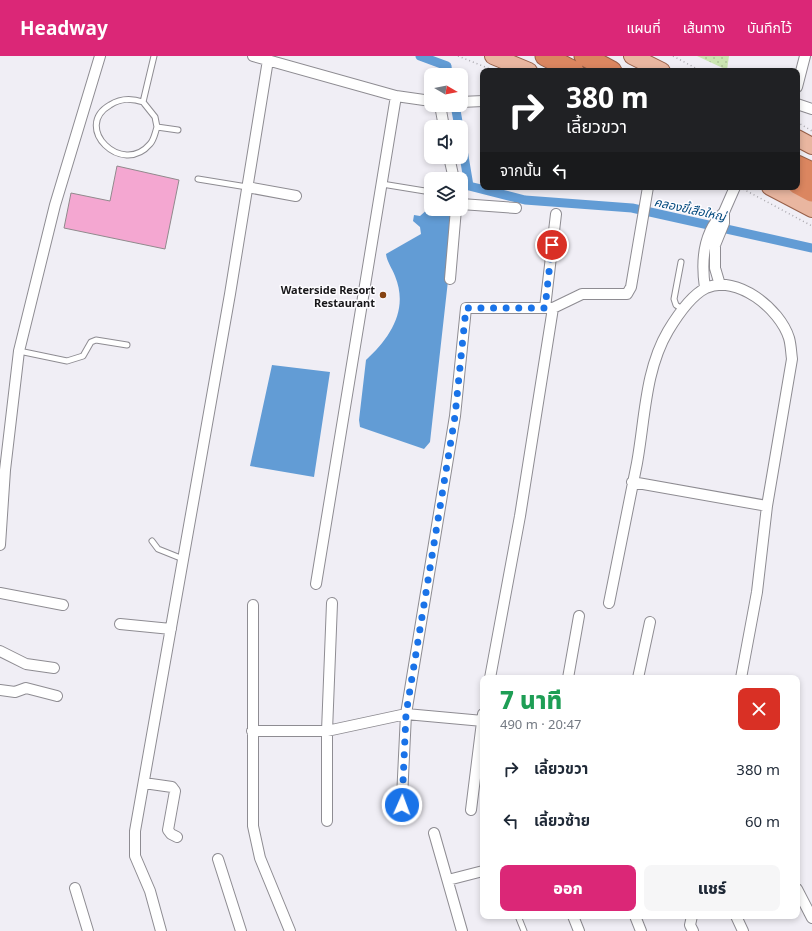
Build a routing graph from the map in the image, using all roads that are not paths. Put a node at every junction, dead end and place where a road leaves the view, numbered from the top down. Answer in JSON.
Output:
{"nodes":[{"id":1,"x":100,"y":56,"type":"edge"},
{"id":2,"x":154,"y":56,"type":"edge"},
{"id":3,"x":253,"y":56,"type":"edge"},
{"id":4,"x":493,"y":56,"type":"edge"},
{"id":5,"x":545,"y":56,"type":"edge"},
{"id":6,"x":584,"y":56,"type":"edge"},
{"id":7,"x":632,"y":56,"type":"edge"},
{"id":8,"x":805,"y":56,"type":"edge"},
{"id":9,"x":268,"y":60,"type":"junction"},
{"id":10,"x":522,"y":68,"type":"edge"},
{"id":11,"x":568,"y":68,"type":"edge"},
{"id":12,"x":606,"y":68,"type":"edge"},
{"id":13,"x":656,"y":68,"type":"edge"},
{"id":14,"x":800,"y":75,"type":"edge"},
{"id":15,"x":396,"y":96,"type":"junction"},
{"id":16,"x":424,"y":100,"type":"edge"},
{"id":17,"x":480,"y":101,"type":"edge"},
{"id":18,"x":143,"y":102,"type":"junction"},
{"id":19,"x":468,"y":102,"type":"edge"},
{"id":20,"x":800,"y":105,"type":"edge"},
{"id":21,"x":812,"y":109,"type":"edge"},
{"id":22,"x":158,"y":128,"type":"junction"},
{"id":23,"x":178,"y":130,"type":"dead end"},
{"id":24,"x":800,"y":140,"type":"edge"},
{"id":25,"x":812,"y":146,"type":"edge"},
{"id":26,"x":800,"y":166,"type":"edge"},
{"id":27,"x":812,"y":172,"type":"edge"},
{"id":28,"x":198,"y":179,"type":"dead end"},
{"id":29,"x":382,"y":184,"type":"junction"},
{"id":30,"x":800,"y":186,"type":"edge"},
{"id":31,"x":247,"y":187,"type":"junction"},
{"id":32,"x":647,"y":190,"type":"edge"},
{"id":33,"x":734,"y":190,"type":"edge"},
{"id":34,"x":776,"y":190,"type":"edge"},
{"id":35,"x":424,"y":191,"type":"edge"},
{"id":36,"x":812,"y":192,"type":"edge"},
{"id":37,"x":296,"y":196,"type":"dead end"},
{"id":38,"x":468,"y":205,"type":"edge"},
{"id":39,"x":516,"y":208,"type":"dead end"},
{"id":40,"x":812,"y":209,"type":"edge"},
{"id":41,"x":556,"y":214,"type":"dead end"},
{"id":42,"x":455,"y":216,"type":"edge"},
{"id":43,"x":717,"y":227,"type":"junction"},
{"id":44,"x":681,"y":262,"type":"dead end"},
{"id":45,"x":450,"y":278,"type":"dead end"},
{"id":46,"x":720,"y":285,"type":"junction"},
{"id":47,"x":705,"y":288,"type":"junction"},
{"id":48,"x":549,"y":308,"type":"junction"},
{"id":49,"x":682,"y":309,"type":"junction"},
{"id":50,"x":127,"y":345,"type":"dead end"},
{"id":51,"x":19,"y":351,"type":"junction"},
{"id":52,"x":3,"y":469,"type":"edge"},
{"id":53,"x":632,"y":482,"type":"junction"},
{"id":54,"x":767,"y":506,"type":"junction"},
{"id":55,"x":152,"y":541,"type":"dead end"},
{"id":56,"x":0,"y":545,"type":"edge"},
{"id":57,"x":183,"y":559,"type":"junction"},
{"id":58,"x":316,"y":584,"type":"dead end"},
{"id":59,"x":0,"y":593,"type":"edge"},
{"id":60,"x":332,"y":603,"type":"dead end"},
{"id":61,"x":609,"y":603,"type":"dead end"},
{"id":62,"x":63,"y":605,"type":"dead end"},
{"id":63,"x":254,"y":605,"type":"dead end"},
{"id":64,"x":579,"y":616,"type":"dead end"},
{"id":65,"x":650,"y":622,"type":"dead end"},
{"id":66,"x":120,"y":624,"type":"dead end"},
{"id":67,"x":171,"y":629,"type":"junction"},
{"id":68,"x":0,"y":651,"type":"edge"},
{"id":69,"x":54,"y":668,"type":"dead end"},
{"id":70,"x":491,"y":675,"type":"edge"},
{"id":71,"x":569,"y":675,"type":"edge"},
{"id":72,"x":639,"y":675,"type":"edge"},
{"id":73,"x":742,"y":675,"type":"edge"},
{"id":74,"x":0,"y":690,"type":"edge"},
{"id":75,"x":57,"y":696,"type":"dead end"},
{"id":76,"x":406,"y":714,"type":"junction"},
{"id":77,"x":480,"y":719,"type":"edge"},
{"id":78,"x":252,"y":731,"type":"junction"},
{"id":79,"x":328,"y":731,"type":"junction"},
{"id":80,"x":480,"y":742,"type":"edge"},
{"id":81,"x":144,"y":783,"type":"junction"},
{"id":82,"x":471,"y":810,"type":"dead end"},
{"id":83,"x":401,"y":820,"type":"dead end"},
{"id":84,"x":327,"y":821,"type":"dead end"},
{"id":85,"x":434,"y":833,"type":"dead end"},
{"id":86,"x":177,"y":837,"type":"dead end"},
{"id":87,"x":218,"y":859,"type":"dead end"},
{"id":88,"x":480,"y":872,"type":"edge"},
{"id":89,"x":448,"y":880,"type":"junction"},
{"id":90,"x":75,"y":888,"type":"dead end"},
{"id":91,"x":800,"y":894,"type":"edge"},
{"id":92,"x":812,"y":918,"type":"edge"},
{"id":93,"x":519,"y":919,"type":"edge"},
{"id":94,"x":574,"y":919,"type":"edge"},
{"id":95,"x":636,"y":919,"type":"edge"},
{"id":96,"x":691,"y":919,"type":"edge"},
{"id":97,"x":737,"y":919,"type":"edge"},
{"id":98,"x":88,"y":931,"type":"edge"},
{"id":99,"x":161,"y":931,"type":"edge"},
{"id":100,"x":241,"y":931,"type":"edge"},
{"id":101,"x":290,"y":931,"type":"edge"},
{"id":102,"x":462,"y":931,"type":"edge"},
{"id":103,"x":524,"y":931,"type":"edge"},
{"id":104,"x":579,"y":931,"type":"edge"},
{"id":105,"x":641,"y":931,"type":"edge"},
{"id":106,"x":693,"y":931,"type":"edge"},
{"id":107,"x":743,"y":931,"type":"edge"}],
"edges":[{"from":1,"to":51,"type":"street"},
{"from":2,"to":18,"type":"lane"},
{"from":3,"to":9,"type":"street"},
{"from":4,"to":10,"type":"main road"},
{"from":5,"to":11,"type":"highway"},
{"from":6,"to":12,"type":"highway"},
{"from":7,"to":13,"type":"main road"},
{"from":8,"to":14,"type":"street"},
{"from":9,"to":15,"type":"street"},
{"from":9,"to":31,"type":"street"},
{"from":15,"to":16,"type":"street"},
{"from":15,"to":29,"type":"street"},
{"from":17,"to":19,"type":"street"},
{"from":18,"to":22,"type":"lane"},
{"from":18,"to":22,"type":"lane"},
{"from":20,"to":21,"type":"street"},
{"from":22,"to":23,"type":"lane"},
{"from":24,"to":25,"type":"main road"},
{"from":26,"to":27,"type":"highway"},
{"from":28,"to":31,"type":"lane"},
{"from":29,"to":35,"type":"lane"},
{"from":29,"to":58,"type":"street"},
{"from":30,"to":36,"type":"highway"},
{"from":31,"to":37,"type":"street"},
{"from":31,"to":57,"type":"street"},
{"from":32,"to":48,"type":"street"},
{"from":33,"to":43,"type":"street"},
{"from":34,"to":40,"type":"main road"},
{"from":38,"to":39,"type":"street"},
{"from":41,"to":48,"type":"street"},
{"from":42,"to":45,"type":"street"},
{"from":43,"to":46,"type":"street"},
{"from":43,"to":47,"type":"street"},
{"from":44,"to":49,"type":"lane"},
{"from":46,"to":47,"type":"street"},
{"from":46,"to":54,"type":"street"},
{"from":47,"to":49,"type":"street"},
{"from":48,"to":70,"type":"street"},
{"from":48,"to":76,"type":"street"},
{"from":49,"to":53,"type":"street"},
{"from":50,"to":51,"type":"lane"},
{"from":51,"to":52,"type":"street"},
{"from":52,"to":56,"type":"street"},
{"from":53,"to":54,"type":"street"},
{"from":53,"to":61,"type":"street"},
{"from":54,"to":73,"type":"street"},
{"from":55,"to":57,"type":"lane"},
{"from":57,"to":67,"type":"street"},
{"from":59,"to":62,"type":"street"},
{"from":60,"to":79,"type":"street"},
{"from":63,"to":78,"type":"street"},
{"from":64,"to":71,"type":"street"},
{"from":65,"to":72,"type":"street"},
{"from":66,"to":67,"type":"street"},
{"from":67,"to":81,"type":"street"},
{"from":68,"to":69,"type":"street"},
{"from":74,"to":75,"type":"street"},
{"from":76,"to":77,"type":"street"},
{"from":76,"to":79,"type":"street"},
{"from":76,"to":83,"type":"street"},
{"from":78,"to":79,"type":"street"},
{"from":78,"to":101,"type":"street"},
{"from":79,"to":84,"type":"street"},
{"from":80,"to":82,"type":"street"},
{"from":81,"to":86,"type":"street"},
{"from":81,"to":99,"type":"street"},
{"from":85,"to":89,"type":"street"},
{"from":87,"to":100,"type":"street"},
{"from":88,"to":89,"type":"street"},
{"from":89,"to":102,"type":"street"},
{"from":90,"to":98,"type":"street"},
{"from":91,"to":92,"type":"street"},
{"from":93,"to":103,"type":"lane"},
{"from":94,"to":104,"type":"street"},
{"from":95,"to":105,"type":"street"},
{"from":96,"to":106,"type":"street"},
{"from":97,"to":107,"type":"street"}]}
